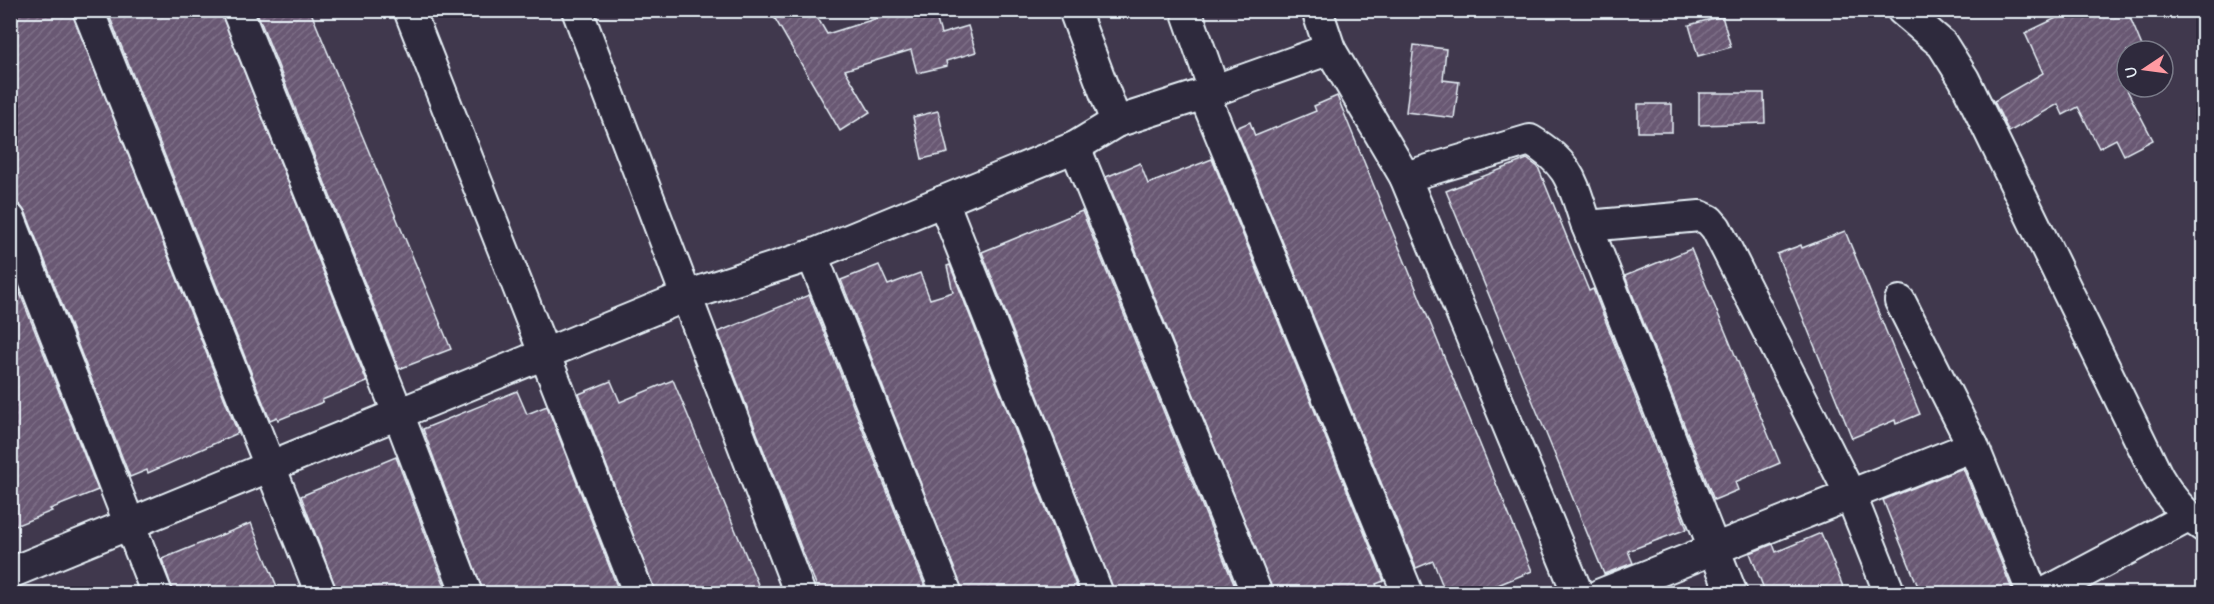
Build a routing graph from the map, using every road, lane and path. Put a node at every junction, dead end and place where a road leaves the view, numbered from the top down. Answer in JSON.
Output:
{"nodes":[{"id":1,"x":88,"y":10,"type":"edge"},
{"id":2,"x":237,"y":10,"type":"edge"},
{"id":3,"x":409,"y":10,"type":"edge"},
{"id":4,"x":577,"y":10,"type":"edge"},
{"id":5,"x":1074,"y":10,"type":"edge"},
{"id":6,"x":1186,"y":10,"type":"edge"},
{"id":7,"x":1317,"y":10,"type":"edge"},
{"id":8,"x":1902,"y":10,"type":"edge"},
{"id":9,"x":1330,"y":49,"type":"junction"},
{"id":10,"x":1209,"y":92,"type":"junction"},
{"id":11,"x":1116,"y":122,"type":"junction"},
{"id":12,"x":1075,"y":147,"type":"junction"},
{"id":13,"x":1405,"y":177,"type":"junction"},
{"id":14,"x":943,"y":201,"type":"junction"},
{"id":15,"x":10,"y":219,"type":"edge"},
{"id":16,"x":1587,"y":226,"type":"junction"},
{"id":17,"x":812,"y":255,"type":"junction"},
{"id":18,"x":686,"y":296,"type":"junction"},
{"id":19,"x":1900,"y":301,"type":"dead end"},
{"id":20,"x":545,"y":352,"type":"junction"},
{"id":21,"x":398,"y":413,"type":"junction"},
{"id":22,"x":1973,"y":446,"type":"junction"},
{"id":23,"x":271,"y":468,"type":"junction"},
{"id":24,"x":1851,"y":496,"type":"junction"},
{"id":25,"x":2196,"y":522,"type":"edge"},
{"id":26,"x":129,"y":526,"type":"junction"},
{"id":27,"x":1713,"y":549,"type":"junction"},
{"id":28,"x":10,"y":574,"type":"edge"},
{"id":29,"x":18,"y":594,"type":"edge"},
{"id":30,"x":157,"y":594,"type":"edge"},
{"id":31,"x":321,"y":594,"type":"edge"},
{"id":32,"x":467,"y":594,"type":"edge"},
{"id":33,"x":639,"y":594,"type":"edge"},
{"id":34,"x":800,"y":594,"type":"edge"},
{"id":35,"x":948,"y":594,"type":"edge"},
{"id":36,"x":1098,"y":594,"type":"edge"},
{"id":37,"x":1257,"y":594,"type":"edge"},
{"id":38,"x":1408,"y":594,"type":"edge"},
{"id":39,"x":1578,"y":594,"type":"edge"},
{"id":40,"x":1601,"y":594,"type":"edge"},
{"id":41,"x":1732,"y":594,"type":"edge"},
{"id":42,"x":1890,"y":594,"type":"edge"},
{"id":43,"x":2033,"y":594,"type":"edge"},
{"id":44,"x":2043,"y":594,"type":"edge"}],
"edges":[{"from":1,"to":23,"type":"street"},
{"from":2,"to":21,"type":"street"},
{"from":3,"to":20,"type":"street"},
{"from":4,"to":18,"type":"street"},
{"from":5,"to":11,"type":"street"},
{"from":6,"to":10,"type":"street"},
{"from":7,"to":9,"type":"street"},
{"from":8,"to":25,"type":"street"},
{"from":9,"to":10,"type":"street"},
{"from":9,"to":13,"type":"street"},
{"from":10,"to":11,"type":"street"},
{"from":10,"to":38,"type":"street"},
{"from":11,"to":12,"type":"street"},
{"from":12,"to":14,"type":"street"},
{"from":12,"to":37,"type":"street"},
{"from":13,"to":16,"type":"street"},
{"from":13,"to":39,"type":"street"},
{"from":14,"to":17,"type":"street"},
{"from":14,"to":36,"type":"street"},
{"from":15,"to":26,"type":"street"},
{"from":16,"to":24,"type":"street"},
{"from":16,"to":27,"type":"street"},
{"from":17,"to":18,"type":"street"},
{"from":17,"to":35,"type":"street"},
{"from":18,"to":20,"type":"street"},
{"from":18,"to":34,"type":"street"},
{"from":19,"to":22,"type":"street"},
{"from":20,"to":21,"type":"street"},
{"from":20,"to":33,"type":"street"},
{"from":21,"to":23,"type":"street"},
{"from":21,"to":32,"type":"street"},
{"from":22,"to":24,"type":"street"},
{"from":22,"to":43,"type":"street"},
{"from":23,"to":26,"type":"street"},
{"from":23,"to":31,"type":"street"},
{"from":24,"to":27,"type":"street"},
{"from":24,"to":42,"type":"street"},
{"from":25,"to":44,"type":"street"},
{"from":26,"to":28,"type":"street"},
{"from":26,"to":30,"type":"street"},
{"from":27,"to":40,"type":"street"},
{"from":27,"to":41,"type":"street"},
{"from":28,"to":29,"type":"street"}]}
